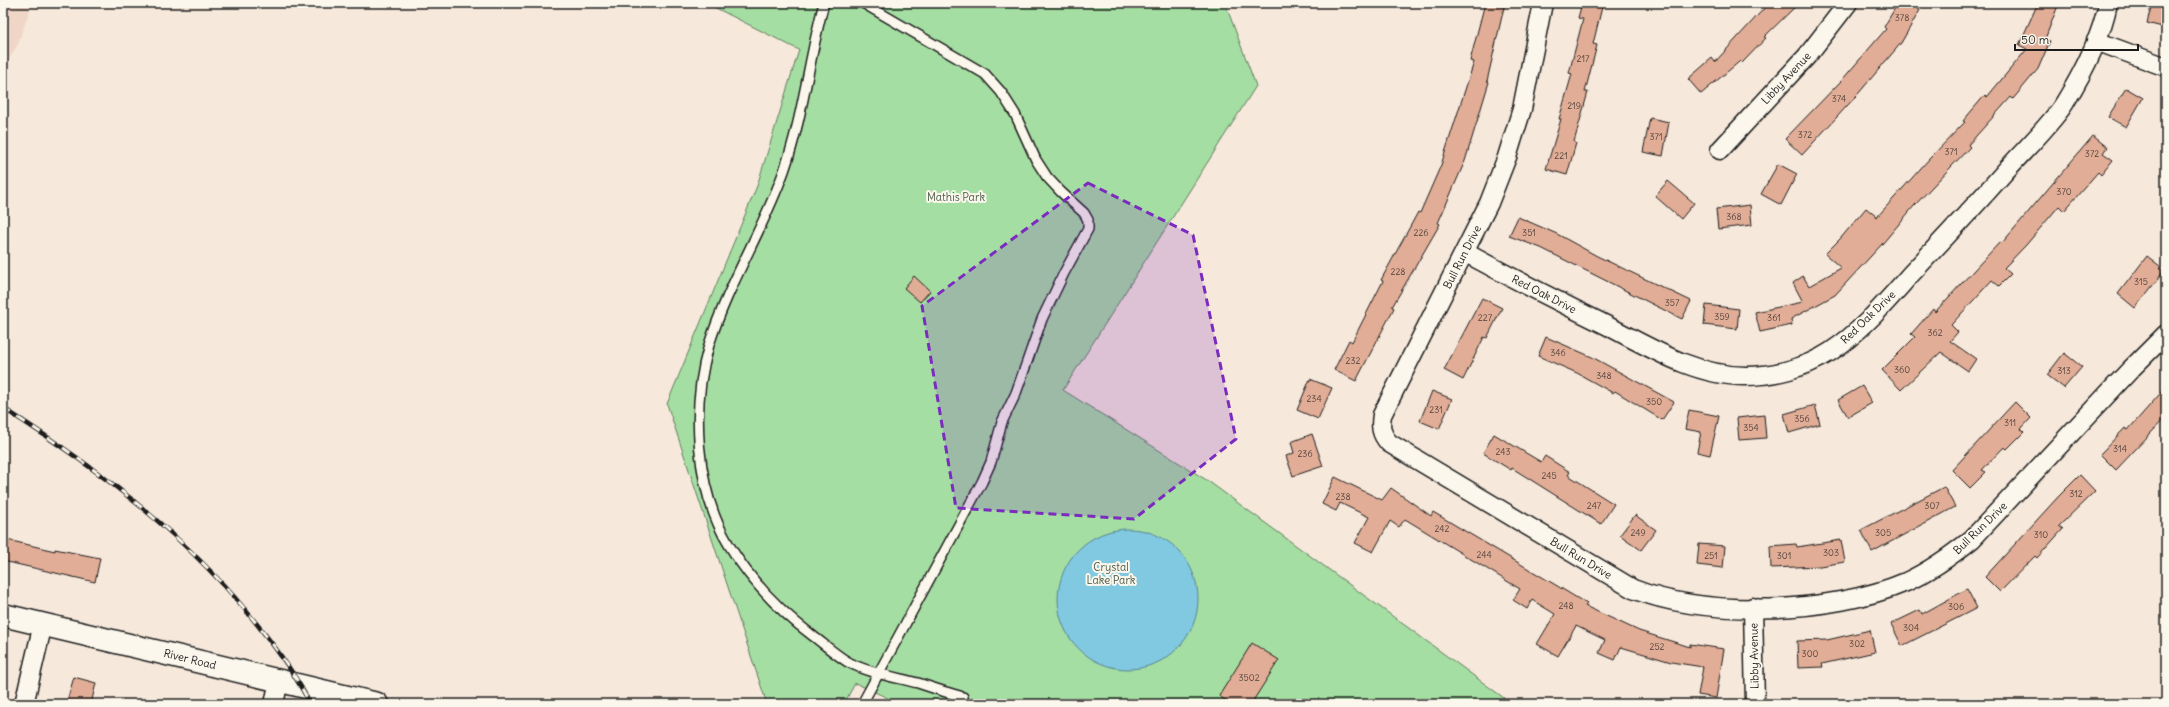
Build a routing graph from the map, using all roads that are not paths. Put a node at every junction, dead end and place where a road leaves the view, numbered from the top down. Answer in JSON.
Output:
{"nodes":[{"id":1,"x":824,"y":3,"type":"edge"},
{"id":2,"x":863,"y":3,"type":"edge"},
{"id":3,"x":1543,"y":3,"type":"edge"},
{"id":4,"x":1848,"y":3,"type":"edge"},
{"id":5,"x":2108,"y":3,"type":"edge"},
{"id":6,"x":2096,"y":41,"type":"junction"},
{"id":7,"x":2166,"y":67,"type":"edge"},
{"id":8,"x":1720,"y":150,"type":"dead end"},
{"id":9,"x":1466,"y":253,"type":"junction"},
{"id":10,"x":2166,"y":334,"type":"edge"},
{"id":11,"x":1753,"y":607,"type":"junction"},
{"id":12,"x":3,"y":615,"type":"edge"},
{"id":13,"x":43,"y":624,"type":"junction"},
{"id":14,"x":879,"y":673,"type":"junction"},
{"id":15,"x":279,"y":680,"type":"junction"},
{"id":16,"x":963,"y":697,"type":"dead end"},
{"id":17,"x":24,"y":704,"type":"edge"},
{"id":18,"x":274,"y":704,"type":"edge"},
{"id":19,"x":377,"y":704,"type":"edge"},
{"id":20,"x":862,"y":704,"type":"edge"},
{"id":21,"x":1755,"y":704,"type":"edge"}],
"edges":[{"from":1,"to":14,"type":"lane"},
{"from":2,"to":14,"type":"lane"},
{"from":3,"to":9,"type":"street","name":"Bull Run Drive"},
{"from":4,"to":8,"type":"street","name":"Libby Avenue"},
{"from":5,"to":6,"type":"street","name":"Red Oak Drive"},
{"from":6,"to":7,"type":"street"},
{"from":6,"to":9,"type":"street","name":"Red Oak Drive"},
{"from":9,"to":11,"type":"street","name":"Bull Run Drive"},
{"from":10,"to":11,"type":"street","name":"Bull Run Drive"},
{"from":11,"to":21,"type":"street","name":"Libby Avenue"},
{"from":12,"to":13,"type":"street","name":"River Road"},
{"from":13,"to":15,"type":"street","name":"River Road"},
{"from":13,"to":17,"type":"street"},
{"from":14,"to":16,"type":"lane"},
{"from":14,"to":20,"type":"lane"},
{"from":15,"to":18,"type":"street"},
{"from":15,"to":19,"type":"street","name":"River Road"}]}
